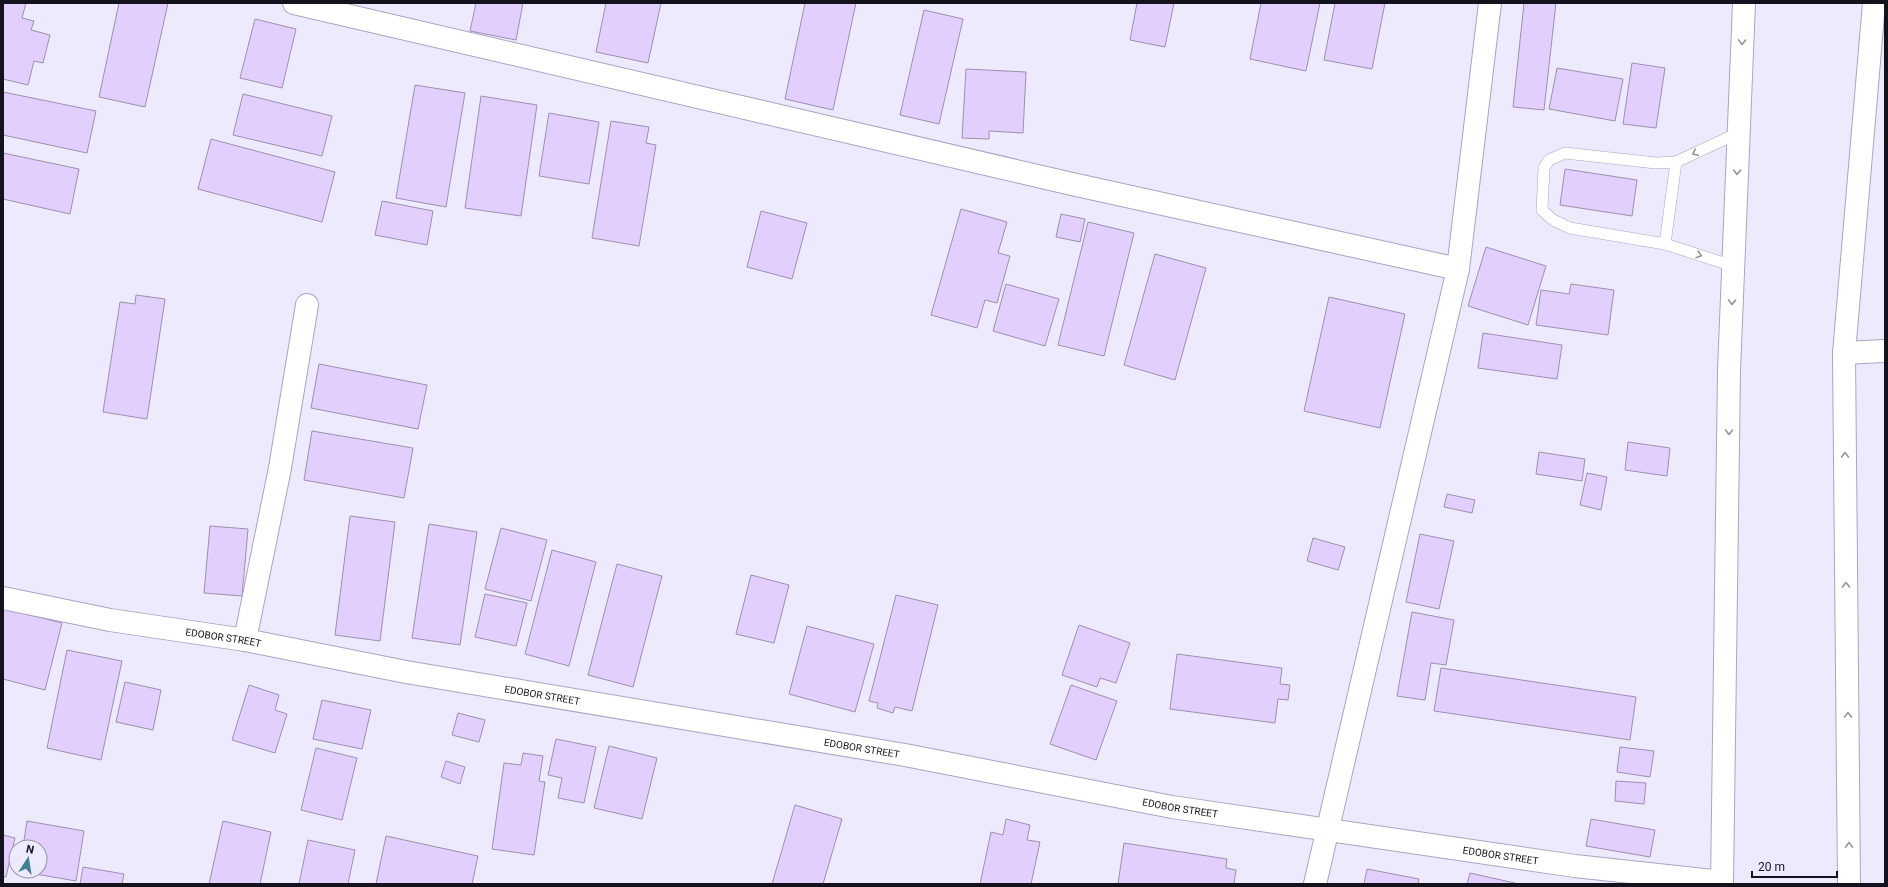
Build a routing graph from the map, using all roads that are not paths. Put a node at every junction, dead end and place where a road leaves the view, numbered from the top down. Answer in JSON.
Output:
{"nodes":[{"id":1,"x":294,"y":3,"type":"edge"},
{"id":2,"x":1490,"y":3,"type":"edge"},
{"id":3,"x":1744,"y":3,"type":"edge"},
{"id":4,"x":1874,"y":3,"type":"edge"},
{"id":5,"x":1738,"y":133,"type":"junction"},
{"id":6,"x":1676,"y":162,"type":"junction"},
{"id":7,"x":1665,"y":244,"type":"junction"},
{"id":8,"x":1733,"y":266,"type":"junction"},
{"id":9,"x":1458,"y":269,"type":"junction"},
{"id":10,"x":307,"y":305,"type":"dead end"},
{"id":11,"x":1885,"y":351,"type":"edge"},
{"id":12,"x":1844,"y":354,"type":"junction"},
{"id":13,"x":3,"y":598,"type":"edge"},
{"id":14,"x":245,"y":640,"type":"junction"},
{"id":15,"x":1326,"y":831,"type":"junction"},
{"id":16,"x":1722,"y":883,"type":"edge"},
{"id":17,"x":1316,"y":884,"type":"edge"},
{"id":18,"x":1849,"y":884,"type":"edge"}],
"edges":[{"from":1,"to":9,"type":"main road"},
{"from":2,"to":9,"type":"main road"},
{"from":3,"to":5,"type":"main road","one_way":true},
{"from":4,"to":12,"type":"main road"},
{"from":5,"to":6,"type":"lane","one_way":true},
{"from":5,"to":8,"type":"main road","one_way":true},
{"from":6,"to":7,"type":"lane"},
{"from":6,"to":7,"type":"lane"},
{"from":7,"to":8,"type":"lane","one_way":true},
{"from":8,"to":16,"type":"main road","one_way":true},
{"from":9,"to":15,"type":"main road"},
{"from":10,"to":14,"type":"main road"},
{"from":11,"to":12,"type":"main road"},
{"from":18,"to":12,"type":"main road","one_way":true},
{"from":13,"to":14,"type":"main road","name":"EDOBOR STREET"},
{"from":14,"to":15,"type":"main road","name":"EDOBOR STREET"},
{"from":15,"to":16,"type":"main road","name":"EDOBOR STREET"},
{"from":15,"to":17,"type":"main road"}]}
